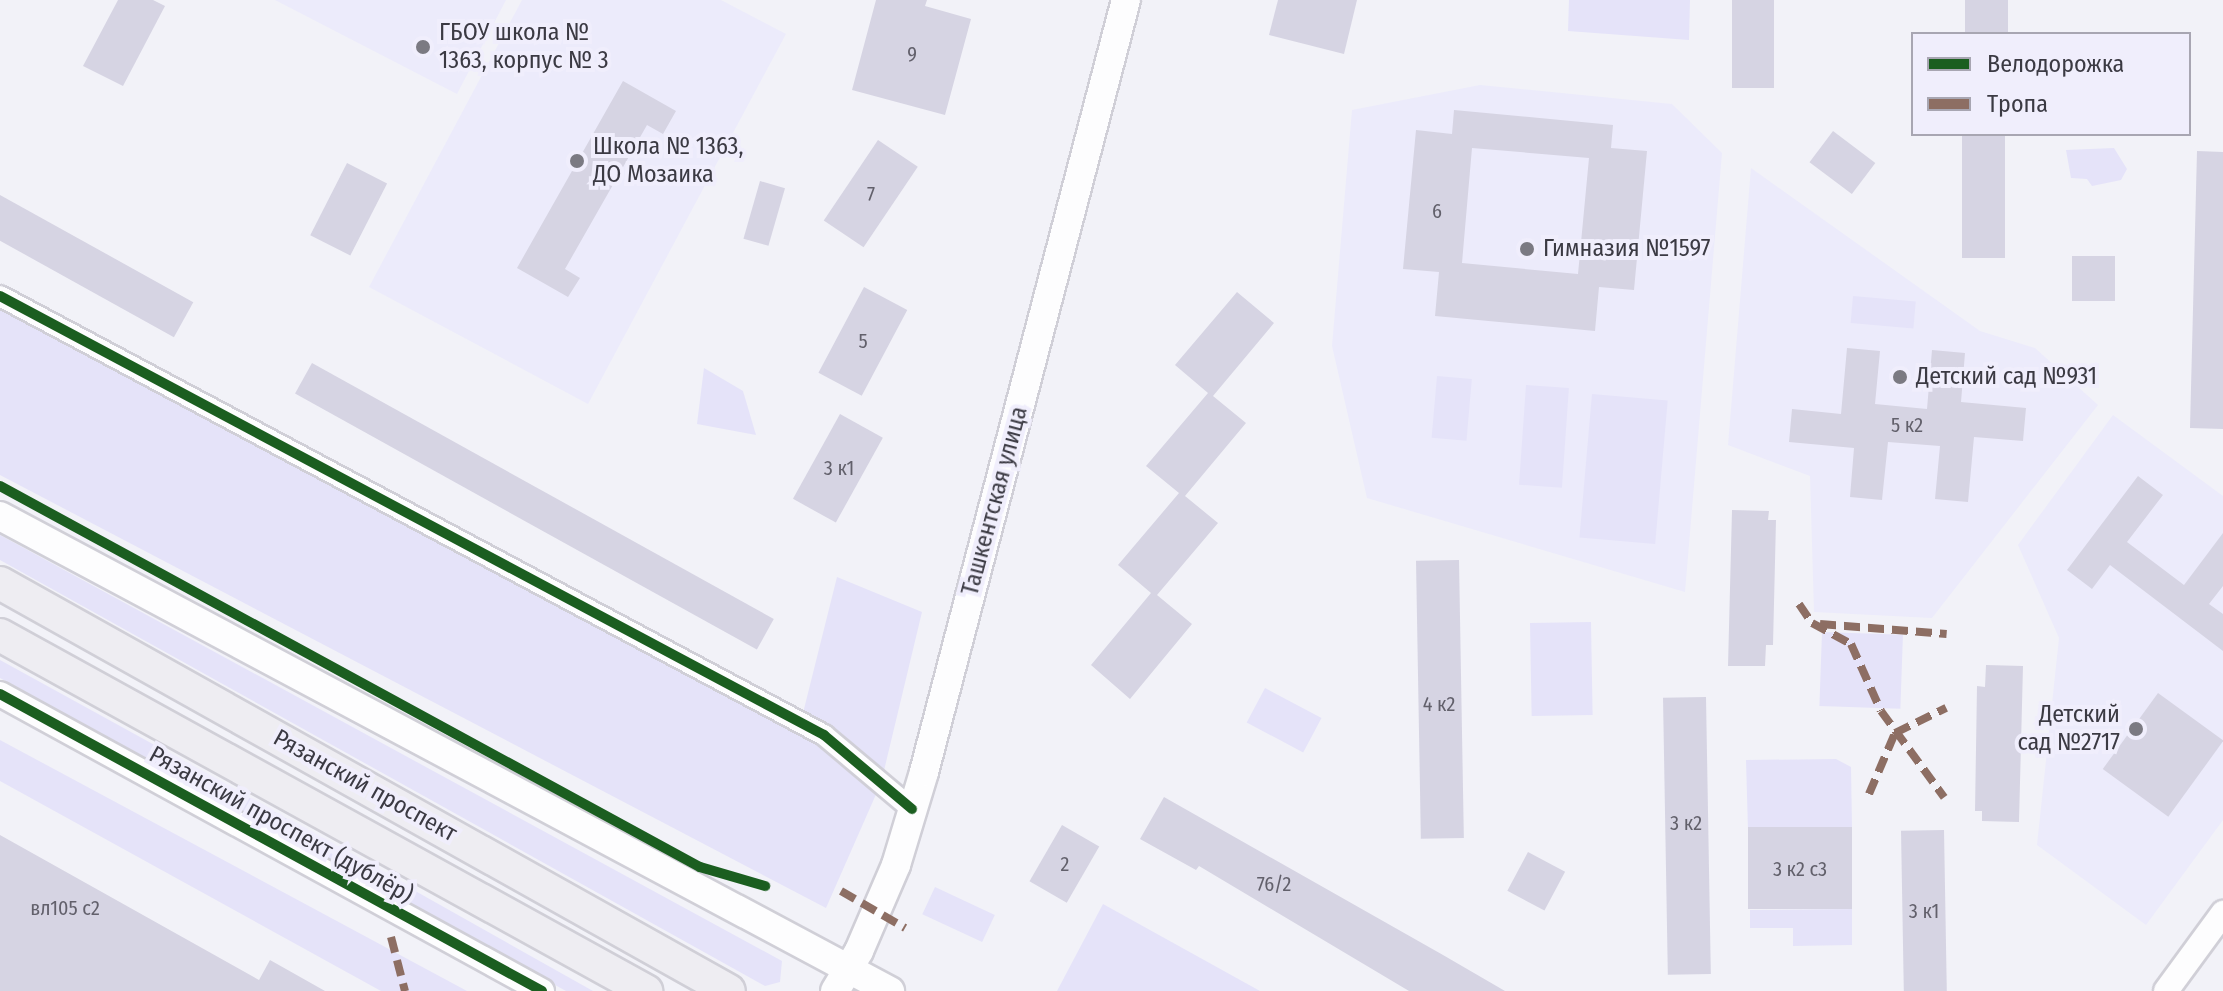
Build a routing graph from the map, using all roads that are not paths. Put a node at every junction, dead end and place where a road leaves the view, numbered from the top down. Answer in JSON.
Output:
{"nodes":[{"id":1,"x":1126,"y":0,"type":"edge"},
{"id":2,"x":0,"y":296,"type":"edge"},
{"id":3,"x":0,"y":516,"type":"edge"},
{"id":4,"x":0,"y":583,"type":"edge"},
{"id":5,"x":0,"y":635,"type":"edge"},
{"id":6,"x":0,"y":694,"type":"edge"},
{"id":7,"x":912,"y":809,"type":"junction"},
{"id":8,"x":2223,"y":913,"type":"edge"},
{"id":9,"x":842,"y":980,"type":"edge"},
{"id":10,"x":542,"y":991,"type":"edge"},
{"id":11,"x":646,"y":991,"type":"edge"},
{"id":12,"x":729,"y":991,"type":"edge"},
{"id":13,"x":890,"y":991,"type":"edge"},
{"id":14,"x":2166,"y":991,"type":"edge"}],
"edges":[{"from":1,"to":7,"type":"main road","name":"Ташкентская улица"},
{"from":2,"to":7,"type":"street"},
{"from":3,"to":9,"type":"main road"},
{"from":4,"to":12,"type":"main road","name":"Рязанский проспект"},
{"from":5,"to":11,"type":"main road","name":"Рязанский проспект"},
{"from":6,"to":10,"type":"street","name":"Рязанский проспект (дублёр)"},
{"from":7,"to":9,"type":"main road","name":"Ташкентская улица"},
{"from":8,"to":14,"type":"street"},
{"from":9,"to":13,"type":"main road"}]}
